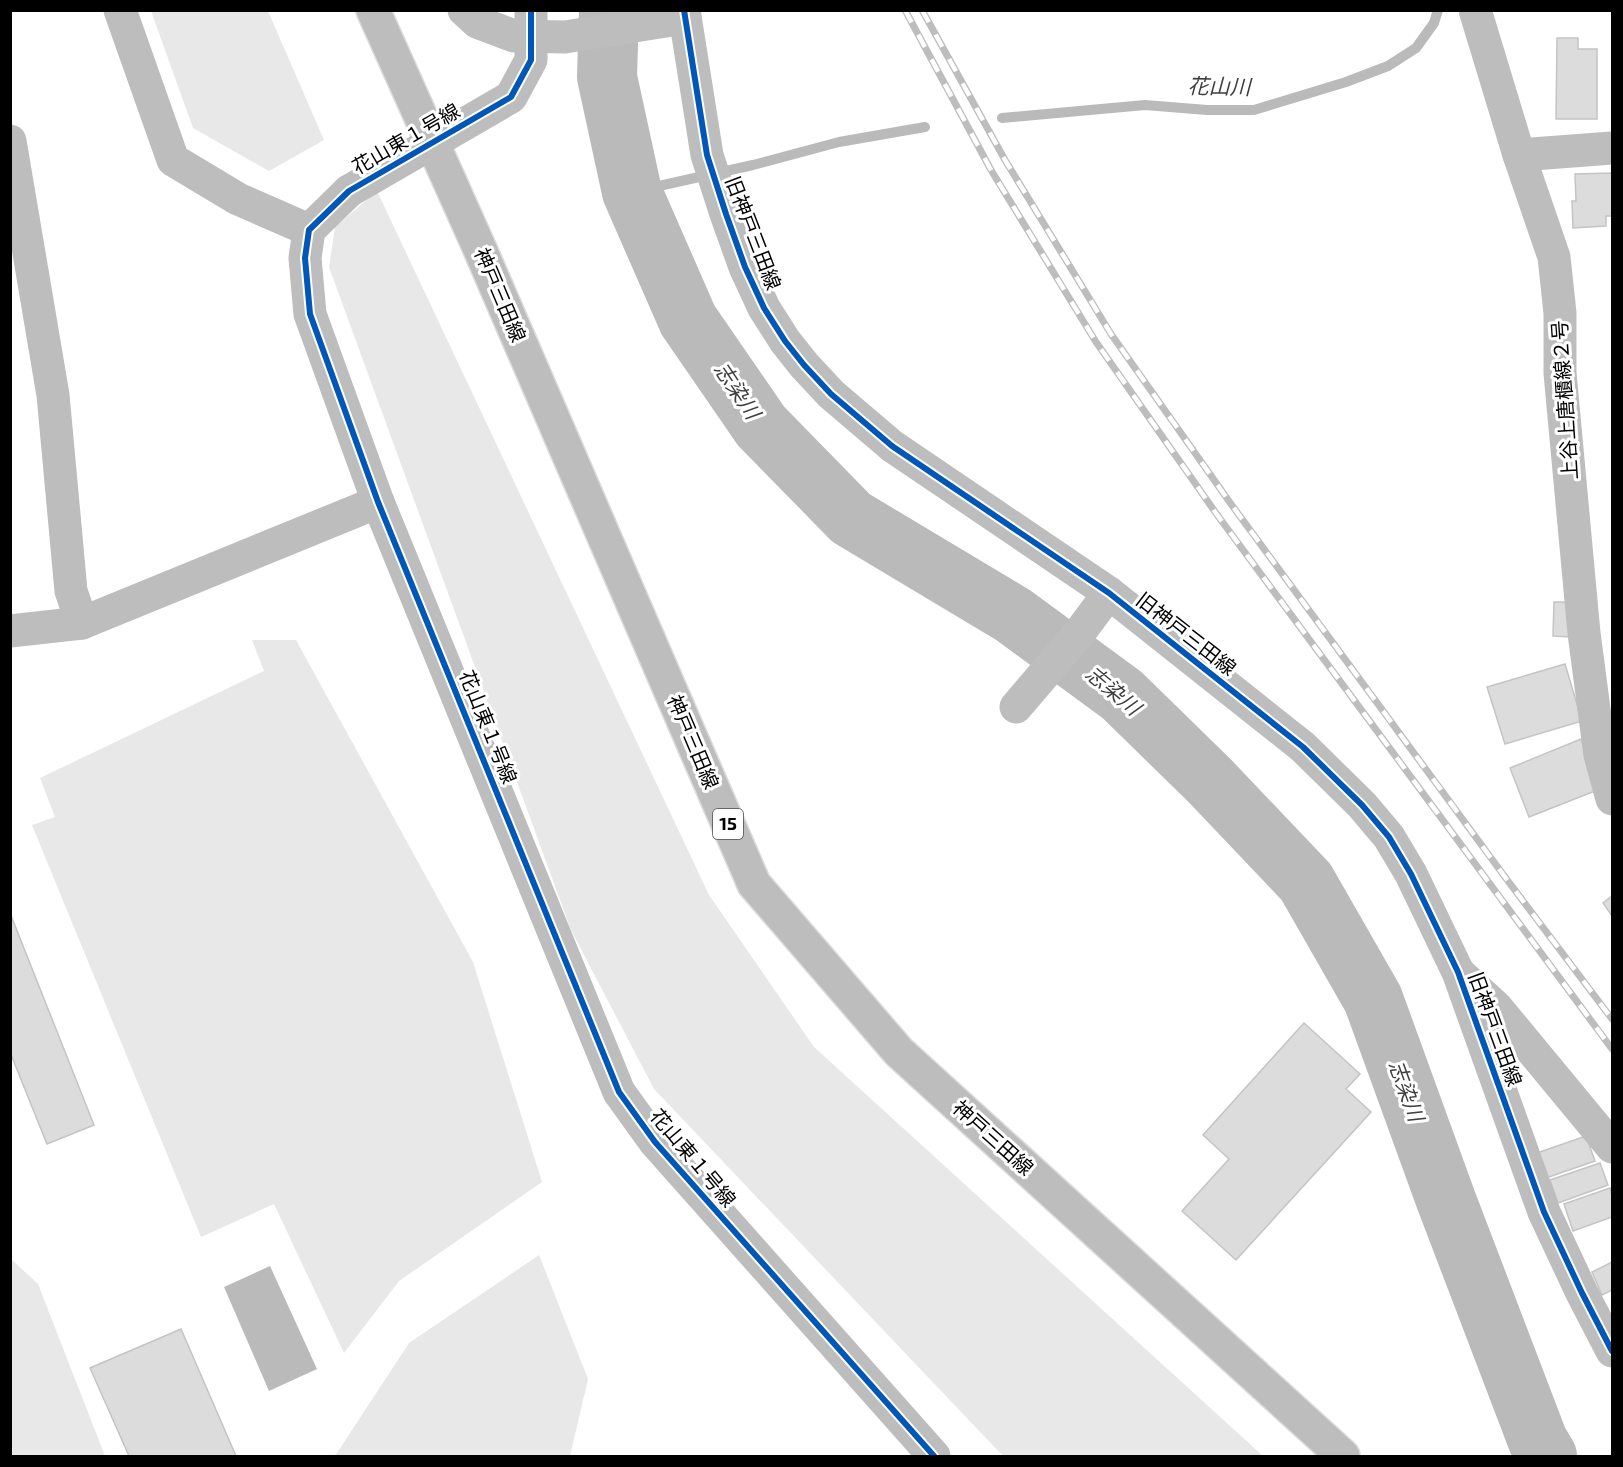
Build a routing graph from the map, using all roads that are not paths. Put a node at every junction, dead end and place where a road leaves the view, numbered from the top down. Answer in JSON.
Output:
{"nodes":[{"id":1,"x":120,"y":10,"type":"edge"},
{"id":2,"x":373,"y":10,"type":"edge"},
{"id":3,"x":464,"y":10,"type":"edge"},
{"id":4,"x":531,"y":10,"type":"edge"},
{"id":5,"x":1475,"y":10,"type":"edge"},
{"id":6,"x":683,"y":16,"type":"edge"},
{"id":7,"x":10,"y":141,"type":"edge"},
{"id":8,"x":1612,"y":148,"type":"edge"},
{"id":9,"x":1519,"y":155,"type":"junction"},
{"id":10,"x":309,"y":230,"type":"junction"},
{"id":11,"x":378,"y":502,"type":"junction"},
{"id":12,"x":1108,"y":593,"type":"junction"},
{"id":13,"x":82,"y":623,"type":"junction"},
{"id":14,"x":10,"y":631,"type":"edge"},
{"id":15,"x":1016,"y":707,"type":"dead end"},
{"id":16,"x":1612,"y":798,"type":"edge"},
{"id":17,"x":1458,"y":972,"type":"junction"},
{"id":18,"x":1612,"y":1147,"type":"edge"},
{"id":19,"x":1612,"y":1351,"type":"edge"},
{"id":20,"x":934,"y":1456,"type":"edge"},
{"id":21,"x":1343,"y":1456,"type":"edge"}],
"edges":[{"from":1,"to":10,"type":"street"},
{"from":2,"to":21,"type":"street","name":"神戸三田線","number":"15"},
{"from":3,"to":6,"type":"street"},
{"from":4,"to":10,"type":"street","name":"花山東１号線","bridge":true},
{"from":5,"to":9,"type":"street","name":"上谷上唐櫃線２号"},
{"from":6,"to":12,"type":"street","name":"旧神戸三田線"},
{"from":7,"to":13,"type":"street"},
{"from":8,"to":9,"type":"street"},
{"from":9,"to":16,"type":"street","name":"上谷上唐櫃線２号"},
{"from":10,"to":11,"type":"street","name":"花山東１号線"},
{"from":11,"to":13,"type":"street"},
{"from":11,"to":20,"type":"street","name":"花山東１号線"},
{"from":12,"to":15,"type":"street"},
{"from":12,"to":17,"type":"street","name":"旧神戸三田線"},
{"from":13,"to":14,"type":"street"},
{"from":17,"to":18,"type":"street"},
{"from":17,"to":19,"type":"street","name":"旧神戸三田線"}]}
